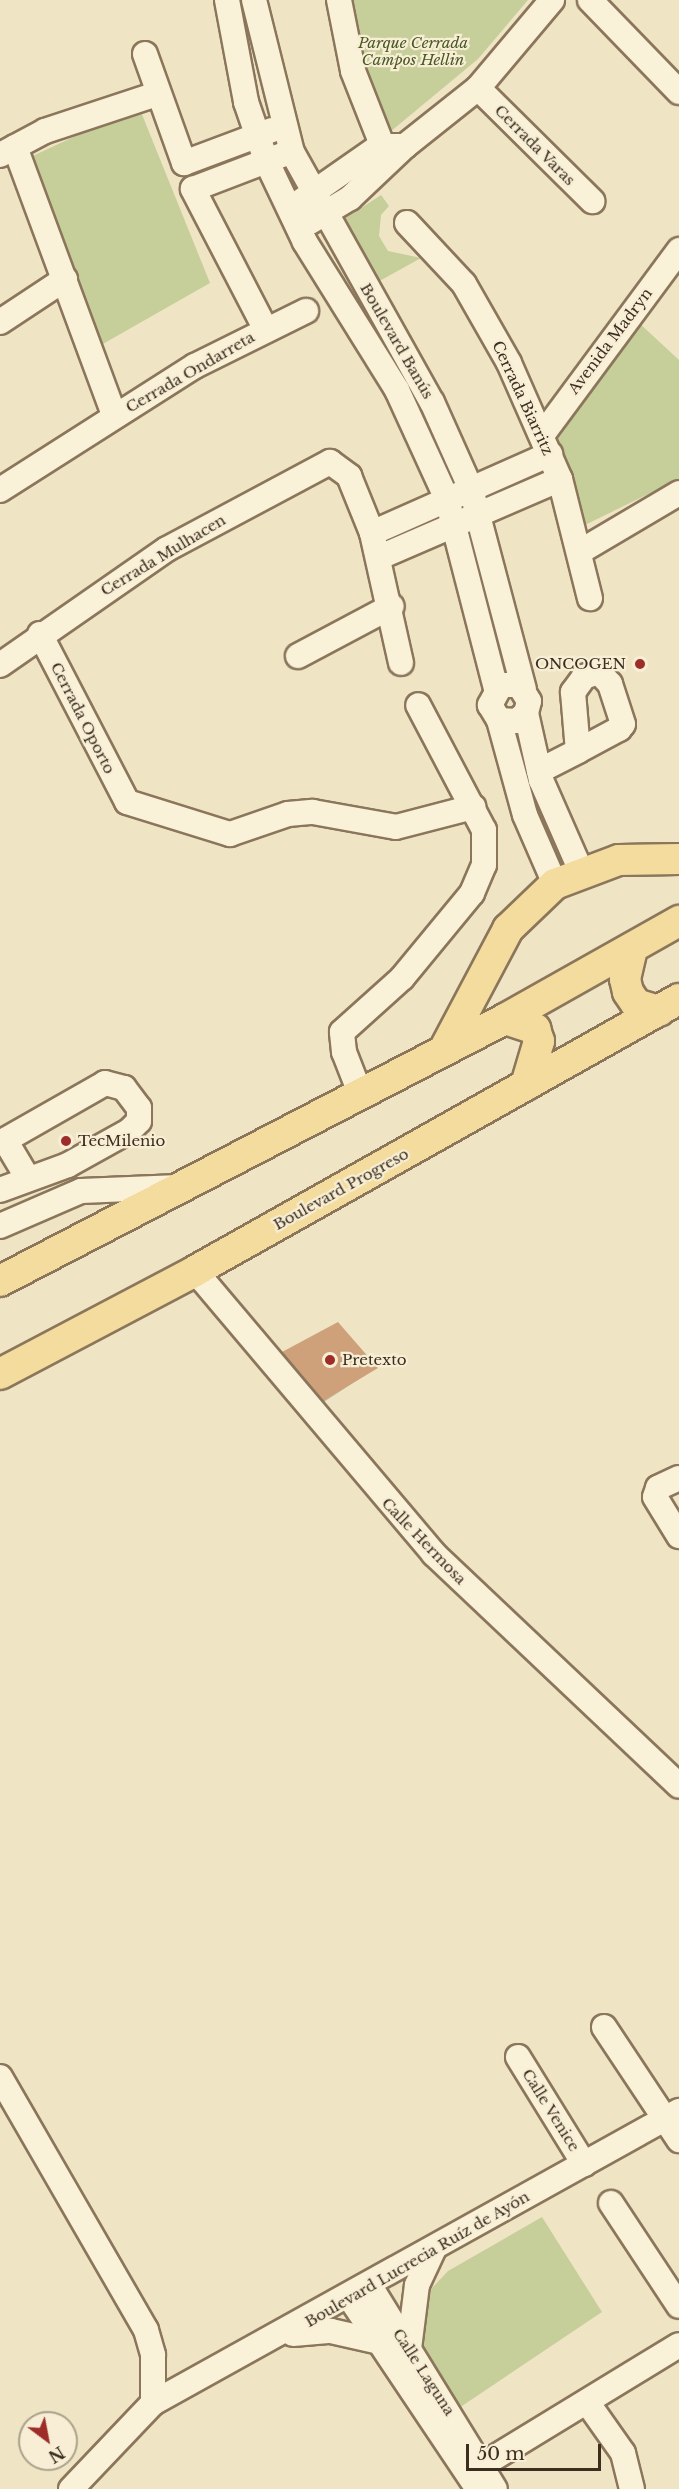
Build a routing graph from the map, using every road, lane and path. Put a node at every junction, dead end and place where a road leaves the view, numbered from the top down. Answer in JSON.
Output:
{"nodes":[{"id":1,"x":339,"y":0,"type":"edge"},
{"id":2,"x":552,"y":0,"type":"edge"},
{"id":3,"x":590,"y":0,"type":"edge"},
{"id":4,"x":256,"y":5,"type":"edge"},
{"id":5,"x":228,"y":8,"type":"edge"},
{"id":6,"x":145,"y":54,"type":"dead end"},
{"id":7,"x":478,"y":88,"type":"junction"},
{"id":8,"x":679,"y":92,"type":"edge"},
{"id":9,"x":157,"y":94,"type":"junction"},
{"id":10,"x":284,"y":126,"type":"junction"},
{"id":11,"x":257,"y":136,"type":"junction"},
{"id":12,"x":8,"y":151,"type":"edge"},
{"id":13,"x":292,"y":152,"type":"junction"},
{"id":14,"x":385,"y":156,"type":"junction"},
{"id":15,"x":266,"y":160,"type":"junction"},
{"id":16,"x":592,"y":201,"type":"dead end"},
{"id":17,"x":318,"y":204,"type":"junction"},
{"id":18,"x":293,"y":219,"type":"junction"},
{"id":19,"x":407,"y":223,"type":"dead end"},
{"id":20,"x":679,"y":250,"type":"edge"},
{"id":21,"x":65,"y":279,"type":"junction"},
{"id":22,"x":306,"y":310,"type":"dead end"},
{"id":23,"x":0,"y":322,"type":"edge"},
{"id":24,"x":265,"y":328,"type":"junction"},
{"id":25,"x":114,"y":415,"type":"junction"},
{"id":26,"x":546,"y":444,"type":"junction"},
{"id":27,"x":560,"y":479,"type":"junction"},
{"id":28,"x":471,"y":489,"type":"junction"},
{"id":29,"x":0,"y":490,"type":"edge"},
{"id":30,"x":679,"y":492,"type":"edge"},
{"id":31,"x":447,"y":500,"type":"junction"},
{"id":32,"x":480,"y":514,"type":"junction"},
{"id":33,"x":456,"y":524,"type":"junction"},
{"id":34,"x":372,"y":533,"type":"junction"},
{"id":35,"x":581,"y":551,"type":"junction"},
{"id":36,"x":380,"y":557,"type":"junction"},
{"id":37,"x":590,"y":598,"type":"dead end"},
{"id":38,"x":392,"y":606,"type":"junction"},
{"id":39,"x":40,"y":634,"type":"junction"},
{"id":40,"x":298,"y":656,"type":"dead end"},
{"id":41,"x":401,"y":663,"type":"dead end"},
{"id":42,"x":0,"y":664,"type":"edge"},
{"id":43,"x":496,"y":688,"type":"junction"},
{"id":44,"x":525,"y":701,"type":"junction"},
{"id":45,"x":418,"y":705,"type":"dead end"},
{"id":46,"x":499,"y":720,"type":"junction"},
{"id":47,"x":578,"y":751,"type":"dead end"},
{"id":48,"x":539,"y":771,"type":"junction"},
{"id":49,"x":473,"y":807,"type":"junction"},
{"id":50,"x":679,"y":859,"type":"edge"},
{"id":51,"x":581,"y":871,"type":"junction"},
{"id":52,"x":555,"y":884,"type":"junction"},
{"id":53,"x":679,"y":921,"type":"edge"},
{"id":54,"x":632,"y":949,"type":"junction"},
{"id":55,"x":669,"y":1005,"type":"edge"},
{"id":56,"x":506,"y":1019,"type":"junction"},
{"id":57,"x":444,"y":1050,"type":"junction"},
{"id":58,"x":526,"y":1084,"type":"junction"},
{"id":59,"x":360,"y":1093,"type":"junction"},
{"id":60,"x":3,"y":1142,"type":"edge"},
{"id":61,"x":27,"y":1177,"type":"junction"},
{"id":62,"x":179,"y":1187,"type":"junction"},
{"id":63,"x":0,"y":1190,"type":"edge"},
{"id":64,"x":0,"y":1225,"type":"edge"},
{"id":65,"x":195,"y":1271,"type":"junction"},
{"id":66,"x":0,"y":1281,"type":"edge"},
{"id":67,"x":0,"y":1374,"type":"edge"},
{"id":68,"x":668,"y":1483,"type":"edge"},
{"id":69,"x":679,"y":1536,"type":"edge"},
{"id":70,"x":679,"y":1786,"type":"edge"},
{"id":71,"x":604,"y":2027,"type":"dead end"},
{"id":72,"x":518,"y":2057,"type":"dead end"},
{"id":73,"x":0,"y":2077,"type":"edge"},
{"id":74,"x":672,"y":2115,"type":"edge"},
{"id":75,"x":679,"y":2140,"type":"edge"},
{"id":76,"x":584,"y":2163,"type":"junction"},
{"id":77,"x":611,"y":2203,"type":"dead end"},
{"id":78,"x":434,"y":2249,"type":"junction"},
{"id":79,"x":360,"y":2292,"type":"junction"},
{"id":80,"x":679,"y":2306,"type":"edge"},
{"id":81,"x":281,"y":2336,"type":"junction"},
{"id":82,"x":380,"y":2342,"type":"junction"},
{"id":83,"x":679,"y":2345,"type":"edge"},
{"id":84,"x":408,"y":2360,"type":"junction"},
{"id":85,"x":587,"y":2402,"type":"junction"},
{"id":86,"x":153,"y":2403,"type":"junction"},
{"id":87,"x":484,"y":2464,"type":"junction"},
{"id":88,"x":71,"y":2489,"type":"edge"},
{"id":89,"x":478,"y":2489,"type":"edge"},
{"id":90,"x":495,"y":2489,"type":"edge"},
{"id":91,"x":632,"y":2489,"type":"edge"}],
"edges":[{"from":1,"to":14,"type":"street"},
{"from":2,"to":7,"type":"street"},
{"from":3,"to":8,"type":"street"},
{"from":4,"to":5,"type":"street"},
{"from":4,"to":10,"type":"street","name":"Boulevard Banús"},
{"from":5,"to":11,"type":"street","name":"Boulevard Banús"},
{"from":6,"to":9,"type":"street"},
{"from":7,"to":14,"type":"street"},
{"from":7,"to":16,"type":"street","name":"Cerrada Varas"},
{"from":9,"to":11,"type":"street"},
{"from":9,"to":12,"type":"street","name":"Cerrada Ondarreta"},
{"from":10,"to":11,"type":"street"},
{"from":10,"to":13,"type":"street","name":"Boulevard Banús"},
{"from":11,"to":15,"type":"street","name":"Boulevard Banús"},
{"from":12,"to":21,"type":"street","name":"Cerrada Ondarreta"},
{"from":13,"to":15,"type":"street","name":"Cerrada Ondarreta"},
{"from":13,"to":17,"type":"street","name":"Boulevard Banús"},
{"from":14,"to":17,"type":"street"},
{"from":15,"to":18,"type":"street","name":"Boulevard Banús"},
{"from":15,"to":24,"type":"street","name":"Cerrada Ondarreta"},
{"from":17,"to":18,"type":"street"},
{"from":17,"to":28,"type":"street","name":"Boulevard Banús"},
{"from":18,"to":31,"type":"street","name":"Boulevard Banús"},
{"from":19,"to":26,"type":"street","name":"Cerrada Biarritz"},
{"from":20,"to":26,"type":"street","name":"Avenida Madryn"},
{"from":21,"to":23,"type":"street"},
{"from":21,"to":25,"type":"street","name":"Cerrada Ondarreta"},
{"from":22,"to":24,"type":"street","name":"Cerrada Ondarreta"},
{"from":24,"to":25,"type":"street","name":"Cerrada Ondarreta"},
{"from":25,"to":29,"type":"street","name":"Cerrada Ondarreta"},
{"from":26,"to":27,"type":"street","name":"Cerrada Biarritz"},
{"from":26,"to":28,"type":"street","name":"Avenida Madryn"},
{"from":27,"to":32,"type":"street"},
{"from":27,"to":35,"type":"street","name":"Cerrada Biarritz"},
{"from":28,"to":31,"type":"street","name":"Avenida Madryn"},
{"from":28,"to":32,"type":"street","name":"Boulevard Banús"},
{"from":30,"to":35,"type":"street"},
{"from":31,"to":33,"type":"street","name":"Boulevard Banús"},
{"from":31,"to":34,"type":"street","name":"Avenida Madryn"},
{"from":32,"to":33,"type":"street"},
{"from":32,"to":44,"type":"street","name":"Boulevard Banús"},
{"from":33,"to":36,"type":"street"},
{"from":33,"to":43,"type":"street","name":"Boulevard Banús"},
{"from":34,"to":36,"type":"street"},
{"from":34,"to":39,"type":"street","name":"Cerrada Mulhacen"},
{"from":35,"to":37,"type":"street","name":"Cerrada Biarritz"},
{"from":36,"to":38,"type":"street"},
{"from":38,"to":40,"type":"street"},
{"from":38,"to":41,"type":"street"},
{"from":39,"to":42,"type":"street","name":"Cerrada Mulhacen"},
{"from":39,"to":49,"type":"street","name":"Cerrada Oporto"},
{"from":43,"to":44,"type":"street"},
{"from":43,"to":46,"type":"street"},
{"from":44,"to":46,"type":"street"},
{"from":44,"to":48,"type":"street","name":"Boulevard Banús"},
{"from":45,"to":49,"type":"street"},
{"from":46,"to":52,"type":"street"},
{"from":47,"to":48,"type":"street"},
{"from":48,"to":51,"type":"street","name":"Boulevard Banús"},
{"from":49,"to":59,"type":"street"},
{"from":50,"to":51,"type":"main road"},
{"from":51,"to":52,"type":"main road"},
{"from":52,"to":57,"type":"main road"},
{"from":53,"to":54,"type":"main road"},
{"from":54,"to":55,"type":"main road"},
{"from":54,"to":56,"type":"main road"},
{"from":55,"to":58,"type":"main road","name":"Boulevard Progreso"},
{"from":56,"to":57,"type":"main road"},
{"from":56,"to":58,"type":"main road"},
{"from":57,"to":59,"type":"main road"},
{"from":58,"to":65,"type":"main road","name":"Boulevard Progreso"},
{"from":59,"to":62,"type":"main road"},
{"from":60,"to":61,"type":"street"},
{"from":60,"to":61,"type":"street"},
{"from":61,"to":63,"type":"street"},
{"from":62,"to":64,"type":"street"},
{"from":62,"to":66,"type":"main road"},
{"from":65,"to":67,"type":"main road","name":"Boulevard Progreso"},
{"from":65,"to":70,"type":"street","name":"Calle Hermosa"},
{"from":68,"to":69,"type":"street"},
{"from":71,"to":74,"type":"street"},
{"from":72,"to":76,"type":"street","name":"Calle Venice"},
{"from":73,"to":86,"type":"street"},
{"from":74,"to":75,"type":"street"},
{"from":74,"to":76,"type":"street","name":"Boulevard Lucrecia Ruíz de Ayón"},
{"from":76,"to":78,"type":"street","name":"Boulevard Lucrecia Ruíz de Ayón"},
{"from":77,"to":80,"type":"street"},
{"from":78,"to":79,"type":"street","name":"Boulevard Lucrecia Ruíz de Ayón"},
{"from":78,"to":84,"type":"street"},
{"from":79,"to":81,"type":"street","name":"Boulevard Lucrecia Ruíz de Ayón"},
{"from":79,"to":82,"type":"street","name":"Calle Laguna"},
{"from":79,"to":84,"type":"street","name":"Calle Laguna"},
{"from":81,"to":82,"type":"street"},
{"from":81,"to":86,"type":"street","name":"Boulevard Lucrecia Ruíz de Ayón"},
{"from":82,"to":84,"type":"street","name":"Calle Laguna"},
{"from":83,"to":85,"type":"street"},
{"from":84,"to":87,"type":"street","name":"Calle Laguna"},
{"from":84,"to":89,"type":"street","name":"Calle Laguna"},
{"from":85,"to":87,"type":"street"},
{"from":85,"to":91,"type":"street"},
{"from":86,"to":88,"type":"street","name":"Boulevard Lucrecia Ruíz de Ayón"},
{"from":87,"to":90,"type":"street","name":"Calle Laguna"}]}
